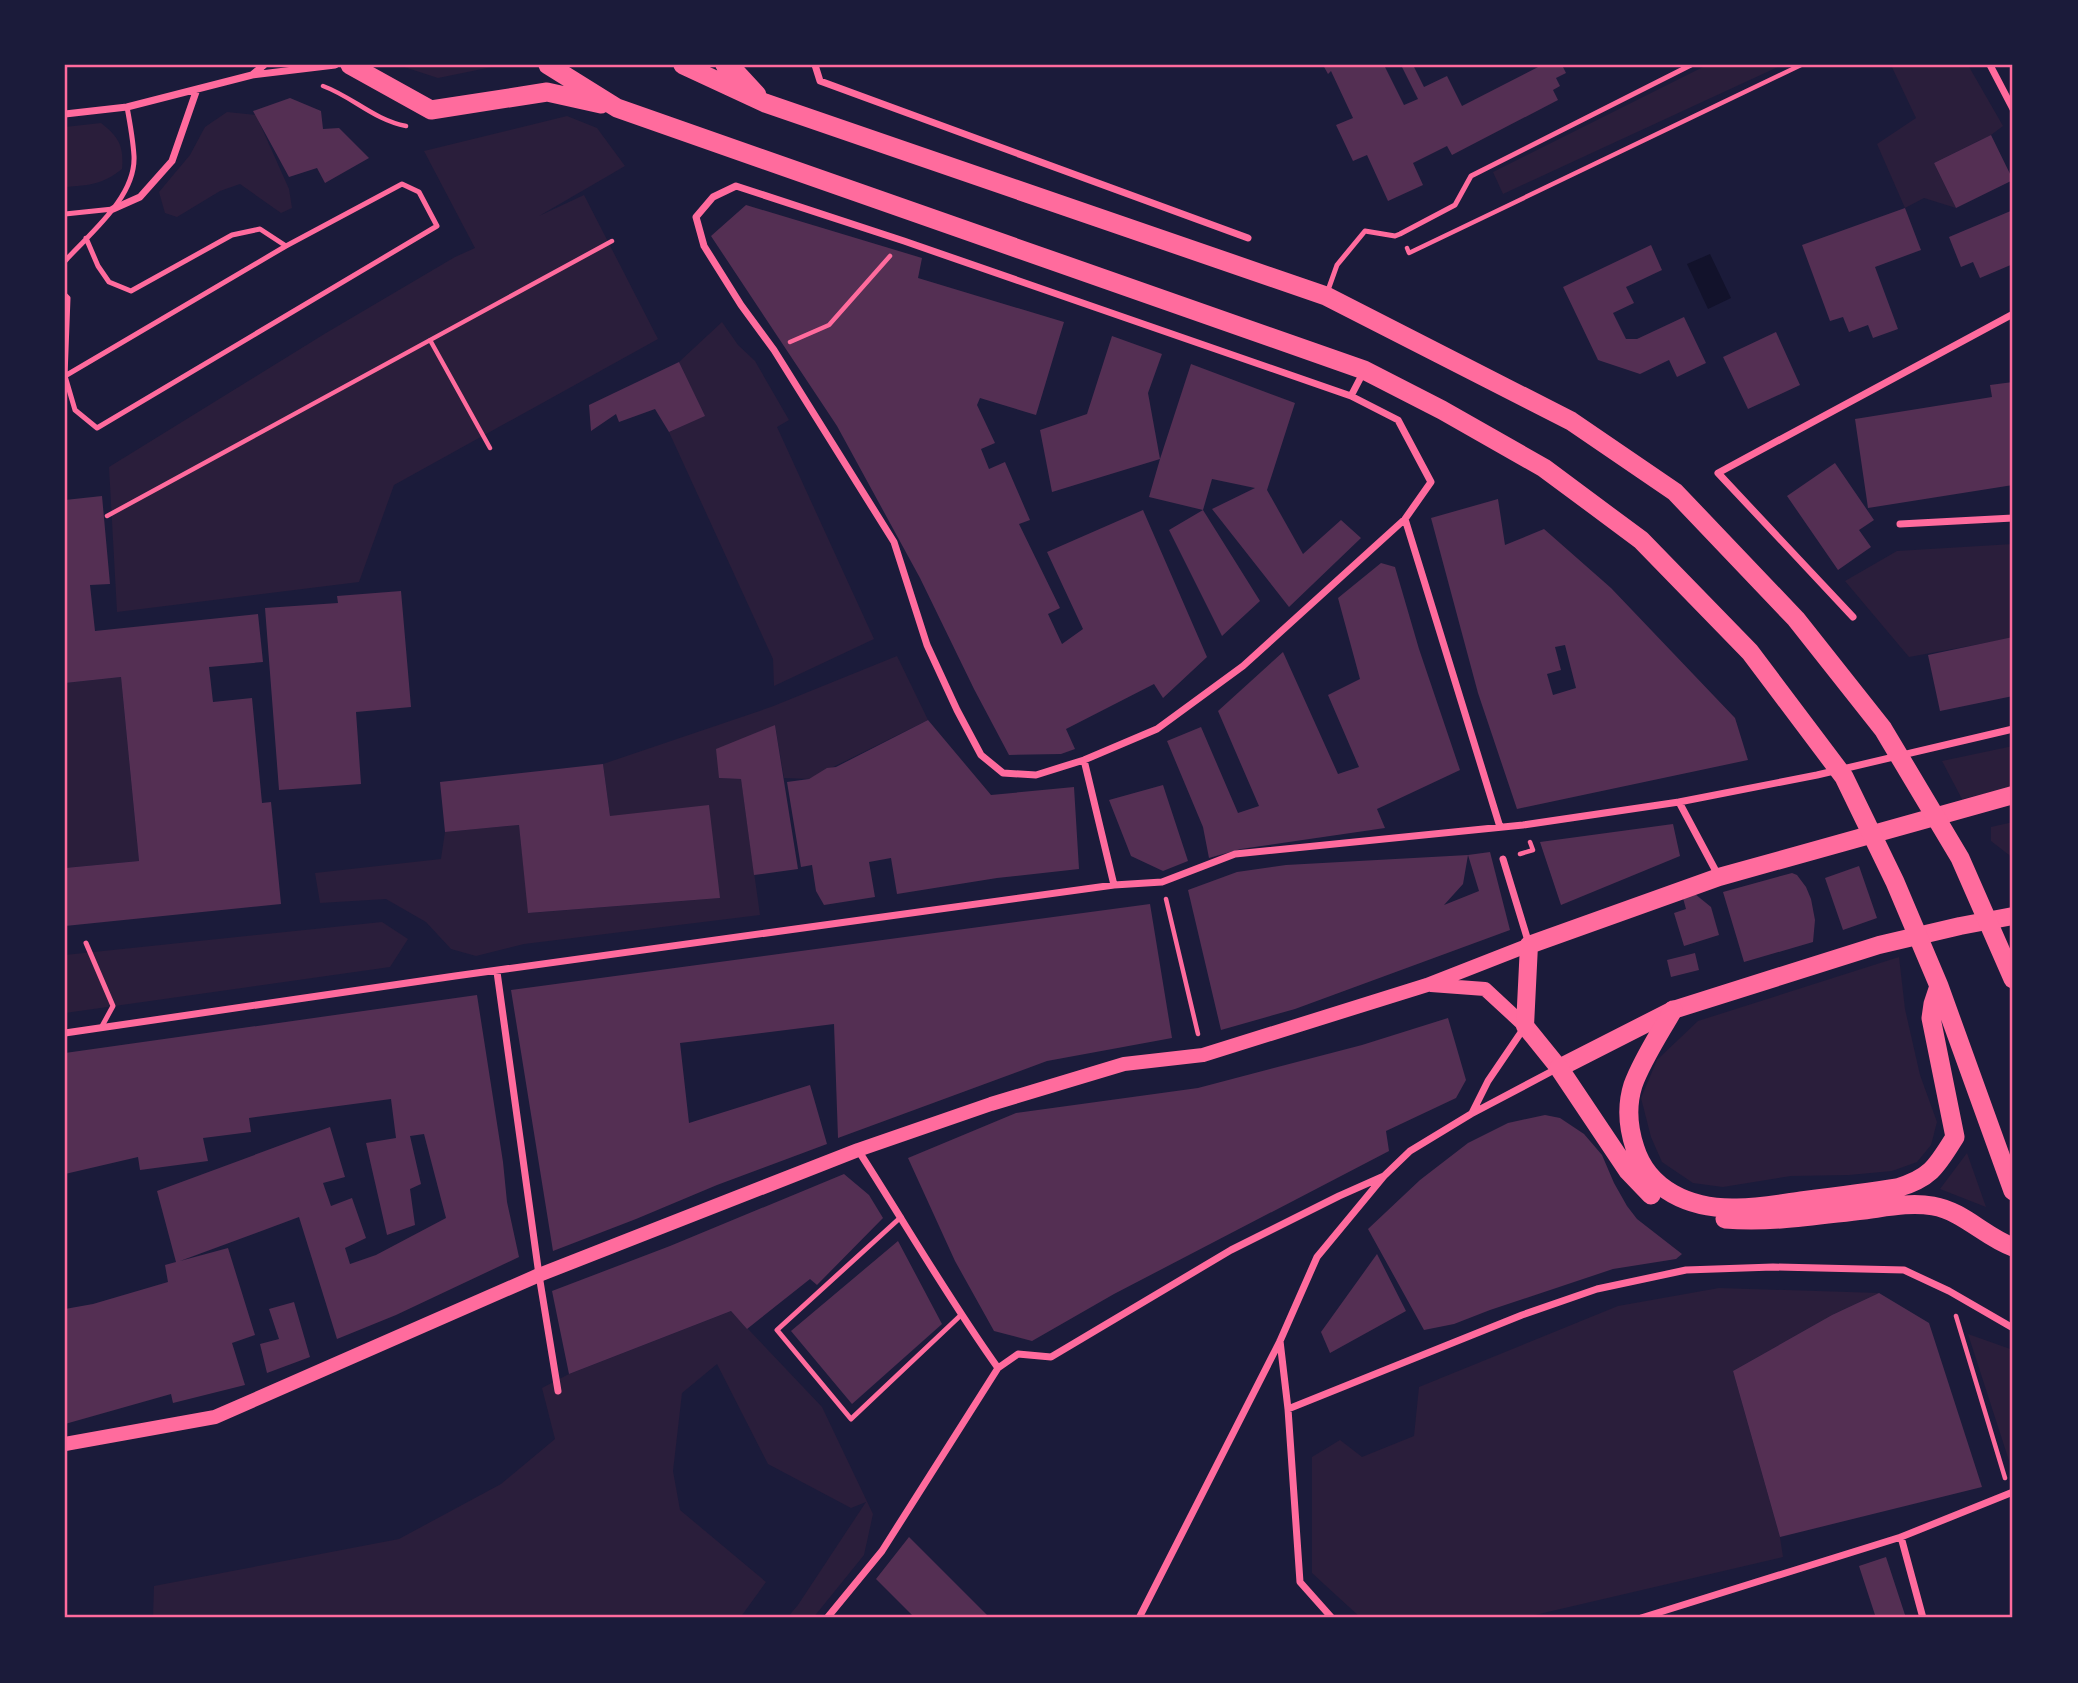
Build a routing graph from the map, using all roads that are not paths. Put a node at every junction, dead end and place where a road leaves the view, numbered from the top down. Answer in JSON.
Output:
{"nodes":[{"id":1,"x":264,"y":65,"type":"edge"},
{"id":2,"x":335,"y":65,"type":"edge"},
{"id":3,"x":350,"y":65,"type":"edge"},
{"id":4,"x":548,"y":65,"type":"edge"},
{"id":5,"x":683,"y":65,"type":"edge"},
{"id":6,"x":725,"y":65,"type":"edge"},
{"id":7,"x":815,"y":65,"type":"edge"},
{"id":8,"x":1691,"y":65,"type":"edge"},
{"id":9,"x":1990,"y":65,"type":"edge"},
{"id":10,"x":252,"y":75,"type":"junction"},
{"id":11,"x":197,"y":89,"type":"junction"},
{"id":12,"x":765,"y":103,"type":"junction"},
{"id":13,"x":127,"y":107,"type":"junction"},
{"id":14,"x":617,"y":108,"type":"junction"},
{"id":15,"x":2013,"y":109,"type":"edge"},
{"id":16,"x":65,"y":114,"type":"edge"},
{"id":17,"x":113,"y":209,"type":"junction"},
{"id":18,"x":65,"y":214,"type":"edge"},
{"id":19,"x":86,"y":238,"type":"junction"},
{"id":20,"x":1248,"y":238,"type":"dead end"},
{"id":21,"x":286,"y":246,"type":"junction"},
{"id":22,"x":65,"y":261,"type":"edge"},
{"id":23,"x":65,"y":295,"type":"edge"},
{"id":24,"x":1326,"y":296,"type":"junction"},
{"id":25,"x":2013,"y":314,"type":"edge"},
{"id":26,"x":1364,"y":370,"type":"junction"},
{"id":27,"x":65,"y":376,"type":"edge"},
{"id":28,"x":1351,"y":396,"type":"junction"},
{"id":29,"x":2013,"y":518,"type":"edge"},
{"id":30,"x":1405,"y":519,"type":"junction"},
{"id":31,"x":1900,"y":524,"type":"dead end"},
{"id":32,"x":1853,"y":617,"type":"dead end"},
{"id":33,"x":2013,"y":729,"type":"edge"},
{"id":34,"x":1084,"y":760,"type":"junction"},
{"id":35,"x":2013,"y":795,"type":"edge"},
{"id":36,"x":1679,"y":802,"type":"junction"},
{"id":37,"x":1500,"y":827,"type":"junction"},
{"id":38,"x":1503,"y":859,"type":"road end"},
{"id":39,"x":1719,"y":877,"type":"junction"},
{"id":40,"x":1114,"y":885,"type":"junction"},
{"id":41,"x":2013,"y":916,"type":"edge"},
{"id":42,"x":86,"y":943,"type":"dead end"},
{"id":43,"x":1530,"y":945,"type":"junction"},
{"id":44,"x":497,"y":972,"type":"junction"},
{"id":45,"x":2012,"y":973,"type":"edge"},
{"id":46,"x":1427,"y":985,"type":"junction"},
{"id":47,"x":1939,"y":986,"type":"junction"},
{"id":48,"x":1673,"y":1010,"type":"junction"},
{"id":49,"x":1525,"y":1026,"type":"junction"},
{"id":50,"x":101,"y":1028,"type":"junction"},
{"id":51,"x":65,"y":1033,"type":"edge"},
{"id":52,"x":1559,"y":1068,"type":"junction"},
{"id":53,"x":1471,"y":1114,"type":"junction"},
{"id":54,"x":858,"y":1150,"type":"junction"},
{"id":55,"x":1384,"y":1176,"type":"junction"},
{"id":56,"x":2013,"y":1191,"type":"edge"},
{"id":57,"x":901,"y":1217,"type":"junction"},
{"id":58,"x":2013,"y":1247,"type":"edge"},
{"id":59,"x":539,"y":1275,"type":"junction"},
{"id":60,"x":961,"y":1315,"type":"junction"},
{"id":61,"x":2013,"y":1328,"type":"edge"},
{"id":62,"x":1280,"y":1341,"type":"junction"},
{"id":63,"x":998,"y":1368,"type":"junction"},
{"id":64,"x":558,"y":1391,"type":"dead end"},
{"id":65,"x":1289,"y":1409,"type":"junction"},
{"id":66,"x":65,"y":1444,"type":"edge"},
{"id":67,"x":2011,"y":1492,"type":"edge"},
{"id":68,"x":1901,"y":1537,"type":"junction"},
{"id":69,"x":827,"y":1618,"type":"edge"},
{"id":70,"x":1139,"y":1618,"type":"edge"},
{"id":71,"x":1332,"y":1618,"type":"edge"},
{"id":72,"x":1641,"y":1618,"type":"edge"},
{"id":73,"x":1923,"y":1618,"type":"edge"}],
"edges":[{"from":1,"to":10,"type":"street"},
{"from":2,"to":10,"type":"street"},
{"from":3,"to":14,"type":"highway"},
{"from":4,"to":14,"type":"highway"},
{"from":5,"to":12,"type":"highway"},
{"from":6,"to":12,"type":"highway"},
{"from":7,"to":20,"type":"street"},
{"from":8,"to":24,"type":"lane"},
{"from":9,"to":15,"type":"street"},
{"from":10,"to":11,"type":"street"},
{"from":11,"to":13,"type":"street"},
{"from":11,"to":17,"type":"street"},
{"from":12,"to":24,"type":"highway"},
{"from":13,"to":16,"type":"street"},
{"from":13,"to":17,"type":"lane"},
{"from":14,"to":26,"type":"highway"},
{"from":17,"to":18,"type":"lane"},
{"from":17,"to":19,"type":"lane"},
{"from":19,"to":21,"type":"lane"},
{"from":19,"to":22,"type":"lane"},
{"from":21,"to":27,"type":"lane"},
{"from":21,"to":27,"type":"lane"},
{"from":23,"to":27,"type":"lane"},
{"from":24,"to":45,"type":"highway"},
{"from":25,"to":32,"type":"street"},
{"from":26,"to":28,"type":"street"},
{"from":26,"to":47,"type":"highway"},
{"from":28,"to":30,"type":"street"},
{"from":28,"to":34,"type":"street"},
{"from":29,"to":31,"type":"street"},
{"from":30,"to":34,"type":"street"},
{"from":30,"to":37,"type":"street"},
{"from":33,"to":36,"type":"street"},
{"from":34,"to":40,"type":"street"},
{"from":35,"to":39,"type":"main road"},
{"from":36,"to":37,"type":"street"},
{"from":36,"to":39,"type":"street"},
{"from":37,"to":40,"type":"street"},
{"from":38,"to":43,"type":"street"},
{"from":39,"to":43,"type":"main road"},
{"from":40,"to":44,"type":"street"},
{"from":41,"to":48,"type":"main road"},
{"from":42,"to":50,"type":"lane"},
{"from":43,"to":46,"type":"main road"},
{"from":43,"to":49,"type":"main road"},
{"from":44,"to":50,"type":"street"},
{"from":44,"to":59,"type":"street"},
{"from":46,"to":49,"type":"main road"},
{"from":46,"to":54,"type":"main road"},
{"from":47,"to":48,"type":"highway"},
{"from":47,"to":56,"type":"highway"},
{"from":48,"to":52,"type":"main road"},
{"from":49,"to":52,"type":"main road"},
{"from":49,"to":53,"type":"street"},
{"from":50,"to":51,"type":"street"},
{"from":52,"to":53,"type":"street"},
{"from":52,"to":58,"type":"highway"},
{"from":53,"to":55,"type":"street"},
{"from":54,"to":57,"type":"street"},
{"from":54,"to":59,"type":"main road"},
{"from":55,"to":62,"type":"street"},
{"from":55,"to":63,"type":"street"},
{"from":57,"to":60,"type":"street"},
{"from":57,"to":60,"type":"lane"},
{"from":59,"to":64,"type":"street"},
{"from":59,"to":66,"type":"main road"},
{"from":60,"to":63,"type":"street"},
{"from":61,"to":65,"type":"street"},
{"from":62,"to":65,"type":"street"},
{"from":62,"to":70,"type":"street"},
{"from":63,"to":69,"type":"street"},
{"from":65,"to":71,"type":"street"},
{"from":67,"to":68,"type":"street"},
{"from":68,"to":72,"type":"street"},
{"from":68,"to":73,"type":"street"}]}
